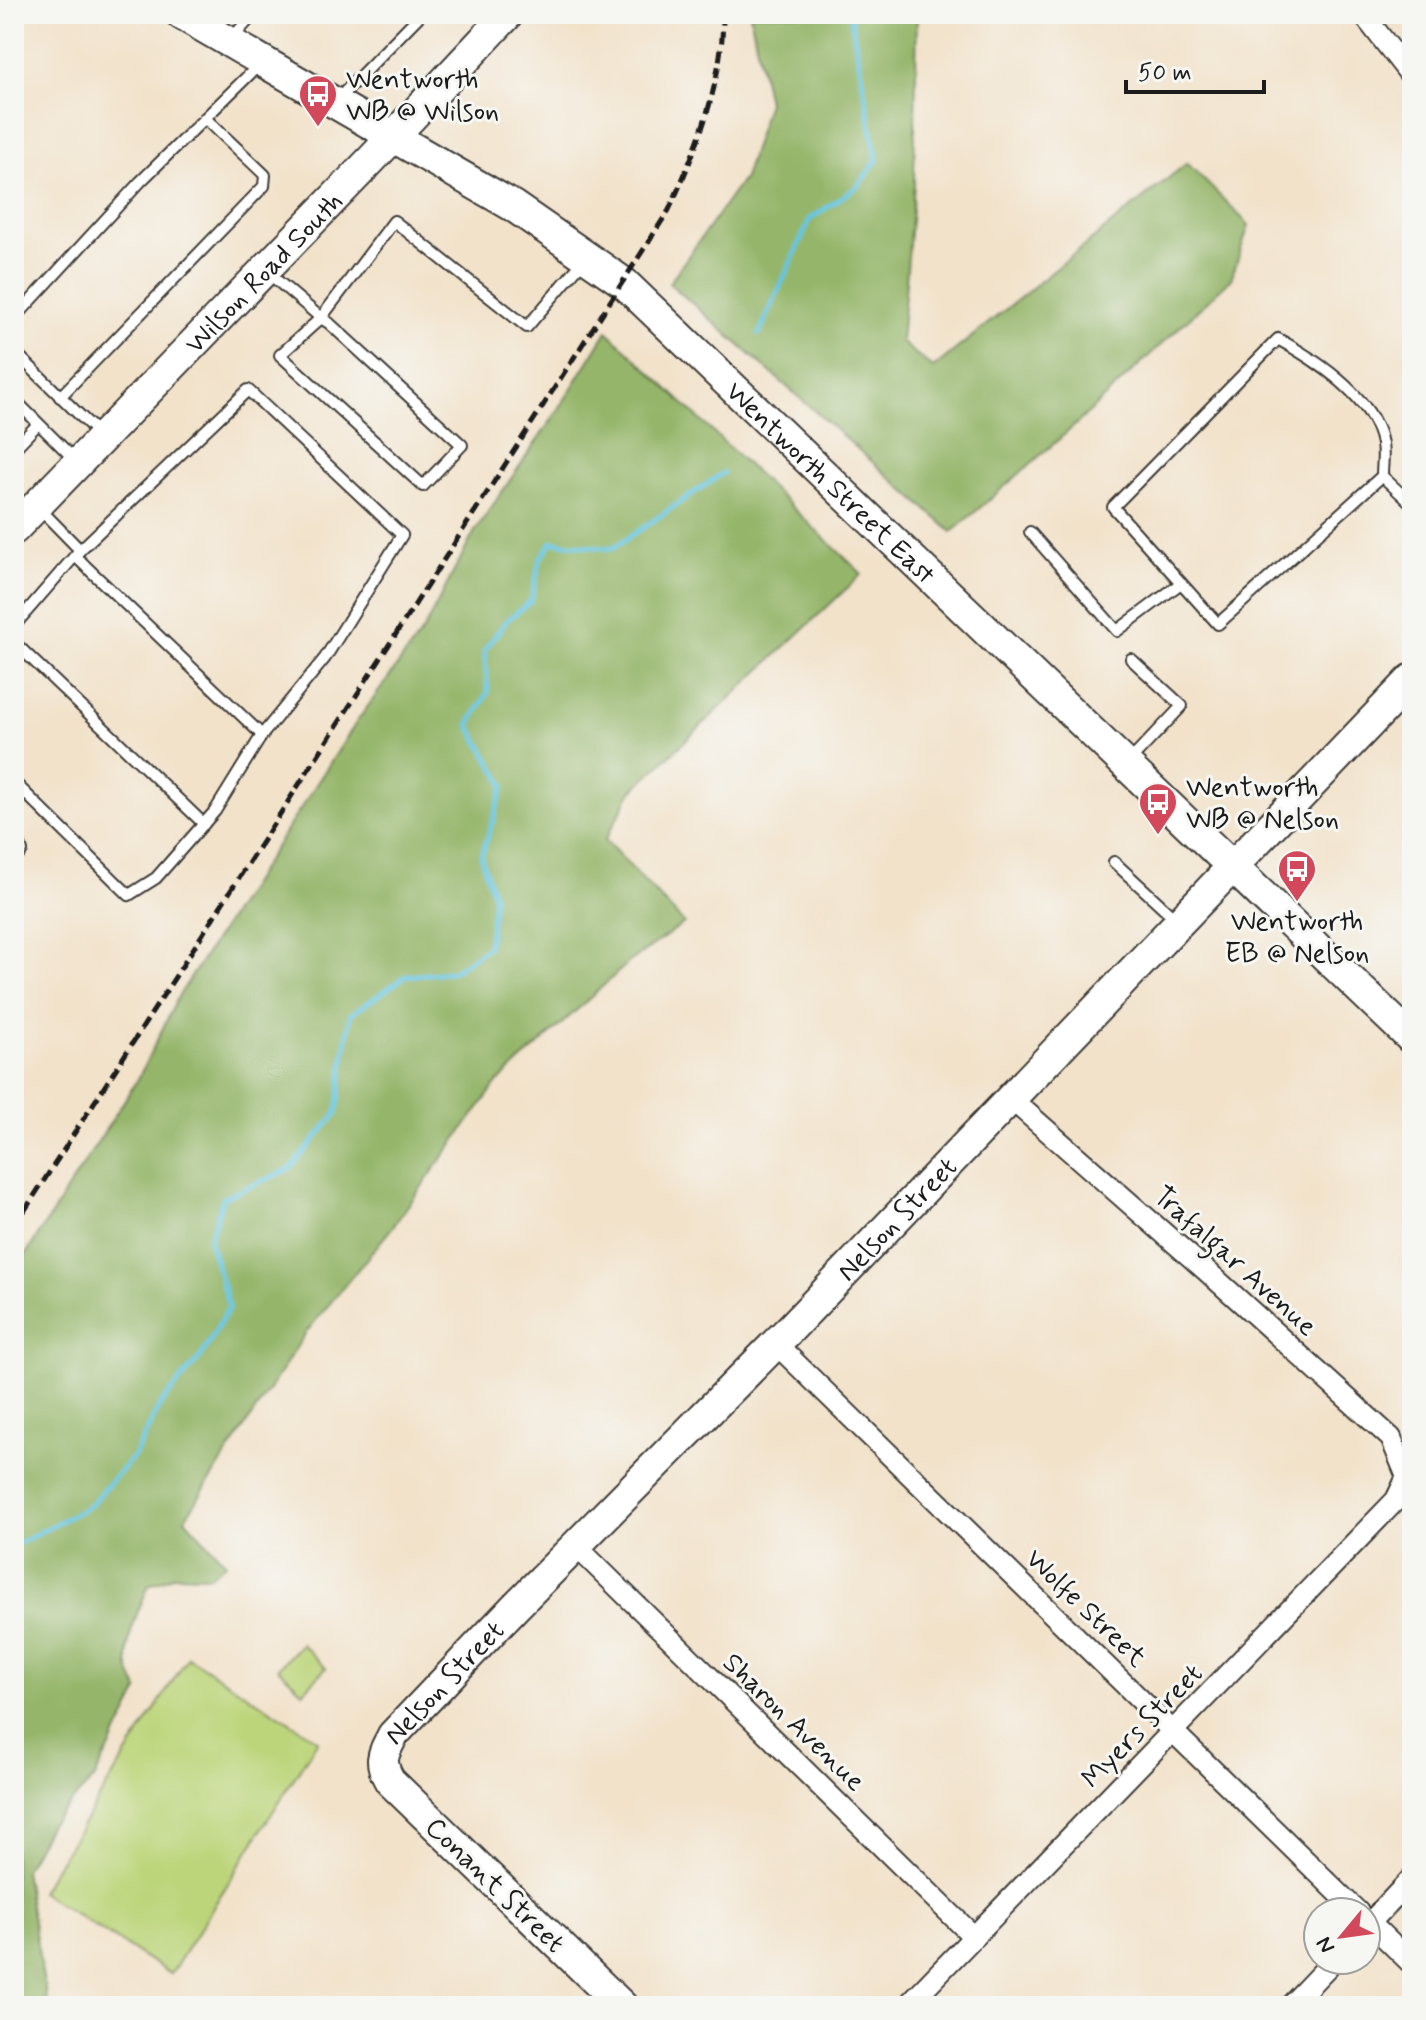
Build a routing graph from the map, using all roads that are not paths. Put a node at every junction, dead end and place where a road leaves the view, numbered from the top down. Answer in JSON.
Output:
{"nodes":[{"id":1,"x":181,"y":14,"type":"edge"},
{"id":2,"x":254,"y":14,"type":"edge"},
{"id":3,"x":421,"y":14,"type":"edge"},
{"id":4,"x":508,"y":14,"type":"edge"},
{"id":5,"x":1363,"y":14,"type":"edge"},
{"id":6,"x":228,"y":42,"type":"junction"},
{"id":7,"x":262,"y":62,"type":"junction"},
{"id":8,"x":1409,"y":65,"type":"edge"},
{"id":9,"x":334,"y":103,"type":"junction"},
{"id":10,"x":205,"y":118,"type":"junction"},
{"id":11,"x":393,"y":136,"type":"junction"},
{"id":12,"x":586,"y":257,"type":"junction"},
{"id":13,"x":264,"y":270,"type":"junction"},
{"id":14,"x":321,"y":318,"type":"junction"},
{"id":15,"x":14,"y":319,"type":"edge"},
{"id":16,"x":14,"y":351,"type":"edge"},
{"id":17,"x":60,"y":397,"type":"junction"},
{"id":18,"x":14,"y":399,"type":"edge"},
{"id":19,"x":38,"y":424,"type":"junction"},
{"id":20,"x":102,"y":437,"type":"junction"},
{"id":21,"x":14,"y":449,"type":"edge"},
{"id":22,"x":77,"y":462,"type":"junction"},
{"id":23,"x":1382,"y":476,"type":"junction"},
{"id":24,"x":1412,"y":504,"type":"edge"},
{"id":25,"x":36,"y":506,"type":"junction"},
{"id":26,"x":14,"y":529,"type":"edge"},
{"id":27,"x":1030,"y":532,"type":"dead end"},
{"id":28,"x":78,"y":553,"type":"junction"},
{"id":29,"x":1181,"y":583,"type":"junction"},
{"id":30,"x":14,"y":626,"type":"edge"},
{"id":31,"x":14,"y":642,"type":"edge"},
{"id":32,"x":1131,"y":659,"type":"dead end"},
{"id":33,"x":1412,"y":679,"type":"edge"},
{"id":34,"x":262,"y":735,"type":"junction"},
{"id":35,"x":1126,"y":765,"type":"junction"},
{"id":36,"x":14,"y":782,"type":"edge"},
{"id":37,"x":204,"y":824,"type":"junction"},
{"id":38,"x":14,"y":827,"type":"edge"},
{"id":39,"x":14,"y":860,"type":"edge"},
{"id":40,"x":1114,"y":862,"type":"dead end"},
{"id":41,"x":1233,"y":868,"type":"junction"},
{"id":42,"x":1179,"y":922,"type":"junction"},
{"id":43,"x":1412,"y":1039,"type":"edge"},
{"id":44,"x":1010,"y":1098,"type":"junction"},
{"id":45,"x":775,"y":1343,"type":"junction"},
{"id":46,"x":1407,"y":1477,"type":"joint"},
{"id":47,"x":576,"y":1546,"type":"junction"},
{"id":48,"x":1175,"y":1731,"type":"junction"},
{"id":49,"x":383,"y":1757,"type":"joint"},
{"id":50,"x":1412,"y":1878,"type":"edge"},
{"id":51,"x":1341,"y":1896,"type":"edge"},
{"id":52,"x":1382,"y":1905,"type":"edge"},
{"id":53,"x":1382,"y":1936,"type":"edge"},
{"id":54,"x":974,"y":1937,"type":"junction"},
{"id":55,"x":1412,"y":1964,"type":"edge"},
{"id":56,"x":1319,"y":1976,"type":"edge"},
{"id":57,"x":622,"y":2006,"type":"edge"},
{"id":58,"x":907,"y":2006,"type":"edge"},
{"id":59,"x":1290,"y":2006,"type":"edge"}],
"edges":[{"from":1,"to":6,"type":"street","name":"Wentworth Street East"},
{"from":2,"to":6,"type":"lane"},
{"from":3,"to":9,"type":"lane"},
{"from":4,"to":11,"type":"street","name":"Wilson Road South"},
{"from":5,"to":8,"type":"street"},
{"from":6,"to":7,"type":"street","name":"Wentworth Street East"},
{"from":7,"to":9,"type":"street","name":"Wentworth Street East"},
{"from":7,"to":10,"type":"lane"},
{"from":9,"to":11,"type":"street","name":"Wentworth Street East"},
{"from":10,"to":15,"type":"lane"},
{"from":10,"to":17,"type":"lane"},
{"from":11,"to":12,"type":"street","name":"Wentworth Street East"},
{"from":11,"to":13,"type":"street","name":"Wilson Road South"},
{"from":12,"to":14,"type":"lane"},
{"from":12,"to":35,"type":"street","name":"Wentworth Street East"},
{"from":13,"to":14,"type":"lane"},
{"from":13,"to":20,"type":"street","name":"Wilson Road South"},
{"from":14,"to":14,"type":"lane"},
{"from":16,"to":17,"type":"lane"},
{"from":17,"to":20,"type":"lane"},
{"from":18,"to":19,"type":"lane"},
{"from":19,"to":21,"type":"lane"},
{"from":19,"to":22,"type":"lane"},
{"from":20,"to":22,"type":"street","name":"Wilson Road South"},
{"from":22,"to":25,"type":"street","name":"Wilson Road South"},
{"from":23,"to":24,"type":"lane"},
{"from":23,"to":29,"type":"lane"},
{"from":23,"to":29,"type":"lane"},
{"from":25,"to":26,"type":"street","name":"Wilson Road South"},
{"from":25,"to":28,"type":"lane"},
{"from":27,"to":29,"type":"lane"},
{"from":28,"to":30,"type":"lane"},
{"from":28,"to":34,"type":"lane"},
{"from":28,"to":34,"type":"lane"},
{"from":31,"to":37,"type":"lane"},
{"from":32,"to":35,"type":"lane"},
{"from":33,"to":41,"type":"street","name":"Nelson Street"},
{"from":34,"to":37,"type":"lane"},
{"from":35,"to":41,"type":"street","name":"Wentworth Street East"},
{"from":36,"to":37,"type":"lane"},
{"from":38,"to":39,"type":"lane"},
{"from":40,"to":42,"type":"lane"},
{"from":41,"to":42,"type":"street","name":"Nelson Street"},
{"from":41,"to":43,"type":"street","name":"Wentworth Street East"},
{"from":42,"to":44,"type":"street","name":"Nelson Street"},
{"from":44,"to":45,"type":"street","name":"Nelson Street"},
{"from":44,"to":46,"type":"street","name":"Trafalgar Avenue"},
{"from":45,"to":47,"type":"street","name":"Nelson Street"},
{"from":45,"to":48,"type":"street","name":"Wolfe Street"},
{"from":46,"to":48,"type":"street","name":"Myers Street"},
{"from":47,"to":49,"type":"street","name":"Nelson Street"},
{"from":47,"to":54,"type":"street","name":"Sharon Avenue"},
{"from":48,"to":51,"type":"street","name":"Wolfe Street"},
{"from":48,"to":54,"type":"street","name":"Myers Street"},
{"from":49,"to":57,"type":"street","name":"Conant Street"},
{"from":50,"to":52,"type":"street"},
{"from":53,"to":55,"type":"street","name":"Wolfe Street"},
{"from":54,"to":58,"type":"street","name":"Myers Street"},
{"from":56,"to":59,"type":"street"}]}
